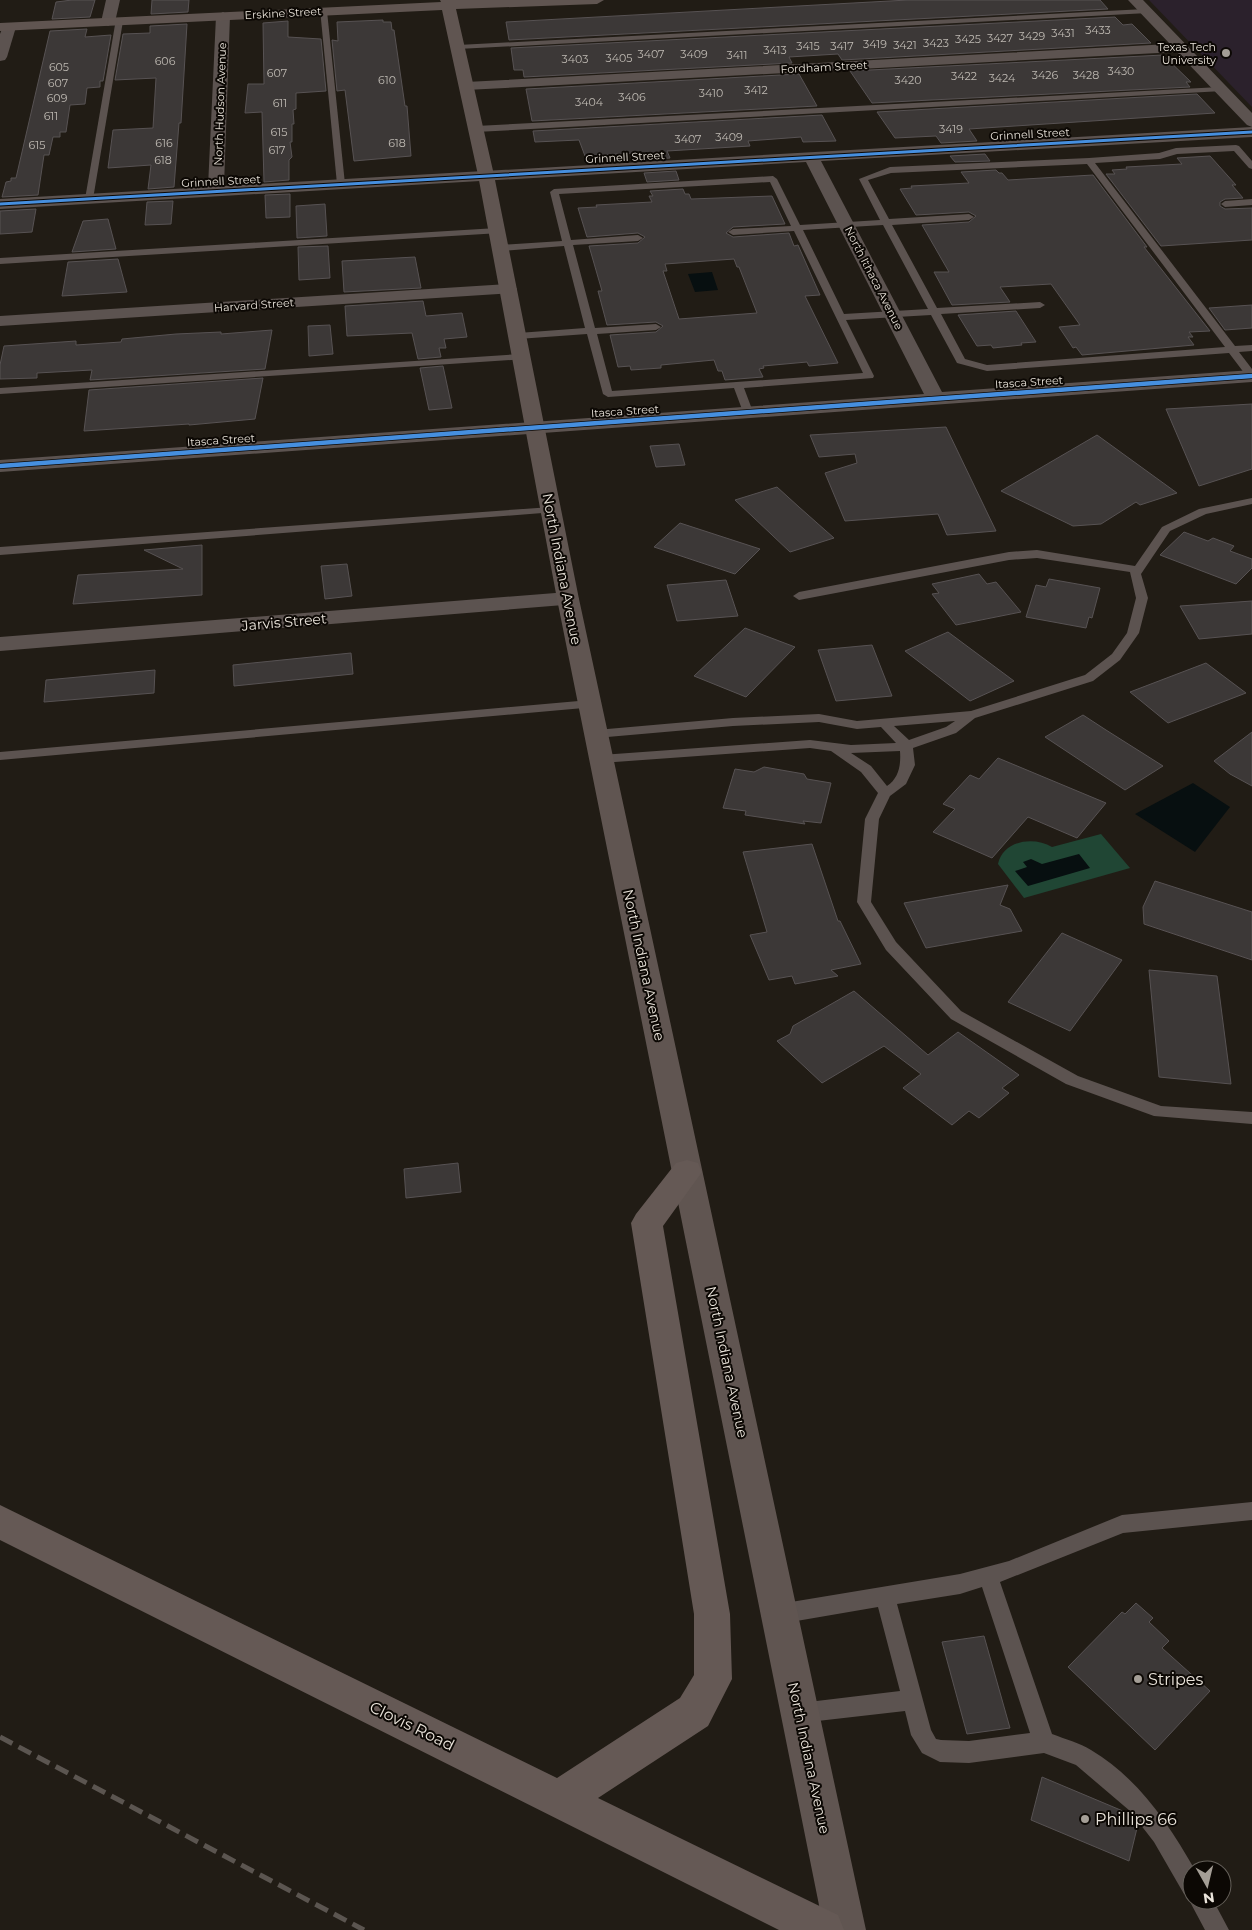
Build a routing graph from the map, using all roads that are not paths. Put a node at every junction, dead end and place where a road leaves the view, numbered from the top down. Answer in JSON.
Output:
{"nodes":[{"id":1,"x":113,"y":0,"type":"edge"},
{"id":2,"x":597,"y":0,"type":"edge"},
{"id":3,"x":1135,"y":0,"type":"edge"},
{"id":4,"x":448,"y":3,"type":"edge"},
{"id":5,"x":323,"y":11,"type":"junction"},
{"id":6,"x":1145,"y":11,"type":"junction"},
{"id":7,"x":224,"y":16,"type":"junction"},
{"id":8,"x":114,"y":22,"type":"junction"},
{"id":9,"x":4,"y":27,"type":"edge"},
{"id":10,"x":458,"y":47,"type":"junction"},
{"id":11,"x":1181,"y":48,"type":"junction"},
{"id":12,"x":0,"y":56,"type":"edge"},
{"id":13,"x":466,"y":86,"type":"junction"},
{"id":14,"x":1220,"y":89,"type":"junction"},
{"id":15,"x":1252,"y":122,"type":"edge"},
{"id":16,"x":476,"y":129,"type":"junction"},
{"id":17,"x":1252,"y":132,"type":"edge"},
{"id":18,"x":1164,"y":137,"type":"junction"},
{"id":19,"x":967,"y":148,"type":"junction"},
{"id":20,"x":1176,"y":152,"type":"junction"},
{"id":21,"x":811,"y":156,"type":"junction"},
{"id":22,"x":1088,"y":161,"type":"junction"},
{"id":23,"x":658,"y":165,"type":"junction"},
{"id":24,"x":979,"y":165,"type":"junction"},
{"id":25,"x":1252,"y":166,"type":"edge"},
{"id":26,"x":486,"y":176,"type":"junction"},
{"id":27,"x":340,"y":184,"type":"junction"},
{"id":28,"x":666,"y":185,"type":"junction"},
{"id":29,"x":216,"y":191,"type":"junction"},
{"id":30,"x":89,"y":199,"type":"junction"},
{"id":31,"x":1252,"y":202,"type":"edge"},
{"id":32,"x":0,"y":204,"type":"edge"},
{"id":33,"x":1225,"y":204,"type":"dead end"},
{"id":34,"x":969,"y":217,"type":"dead end"},
{"id":35,"x":886,"y":222,"type":"junction"},
{"id":36,"x":846,"y":225,"type":"junction"},
{"id":37,"x":798,"y":228,"type":"junction"},
{"id":38,"x":497,"y":231,"type":"junction"},
{"id":39,"x":733,"y":232,"type":"dead end"},
{"id":40,"x":638,"y":238,"type":"dead end"},
{"id":41,"x":568,"y":243,"type":"junction"},
{"id":42,"x":500,"y":248,"type":"junction"},
{"id":43,"x":0,"y":261,"type":"edge"},
{"id":44,"x":508,"y":289,"type":"junction"},
{"id":45,"x":1040,"y":305,"type":"dead end"},
{"id":46,"x":933,"y":311,"type":"junction"},
{"id":47,"x":892,"y":314,"type":"junction"},
{"id":48,"x":841,"y":317,"type":"junction"},
{"id":49,"x":0,"y":321,"type":"edge"},
{"id":50,"x":656,"y":327,"type":"dead end"},
{"id":51,"x":592,"y":331,"type":"junction"},
{"id":52,"x":518,"y":336,"type":"junction"},
{"id":53,"x":1252,"y":348,"type":"edge"},
{"id":54,"x":1232,"y":349,"type":"junction"},
{"id":55,"x":521,"y":356,"type":"junction"},
{"id":56,"x":1252,"y":376,"type":"edge"},
{"id":57,"x":738,"y":385,"type":"junction"},
{"id":58,"x":0,"y":391,"type":"edge"},
{"id":59,"x":936,"y":399,"type":"junction"},
{"id":60,"x":748,"y":412,"type":"junction"},
{"id":61,"x":535,"y":427,"type":"junction"},
{"id":62,"x":0,"y":466,"type":"edge"},
{"id":63,"x":1252,"y":501,"type":"edge"},
{"id":64,"x":551,"y":510,"type":"junction"},
{"id":65,"x":0,"y":551,"type":"edge"},
{"id":66,"x":1138,"y":570,"type":"junction"},
{"id":67,"x":799,"y":596,"type":"dead end"},
{"id":68,"x":568,"y":599,"type":"junction"},
{"id":69,"x":0,"y":644,"type":"edge"},
{"id":70,"x":590,"y":704,"type":"junction"},
{"id":71,"x":972,"y":714,"type":"junction"},
{"id":72,"x":797,"y":719,"type":"junction"},
{"id":73,"x":884,"y":724,"type":"junction"},
{"id":74,"x":736,"y":736,"type":"junction"},
{"id":75,"x":803,"y":744,"type":"junction"},
{"id":76,"x":906,"y":744,"type":"junction"},
{"id":77,"x":830,"y":746,"type":"junction"},
{"id":78,"x":599,"y":747,"type":"junction"},
{"id":79,"x":0,"y":756,"type":"edge"},
{"id":80,"x":885,"y":794,"type":"junction"},
{"id":81,"x":1252,"y":1118,"type":"edge"},
{"id":82,"x":687,"y":1172,"type":"junction"},
{"id":83,"x":1252,"y":1511,"type":"edge"},
{"id":84,"x":0,"y":1522,"type":"edge"},
{"id":85,"x":988,"y":1576,"type":"junction"},
{"id":86,"x":885,"y":1597,"type":"junction"},
{"id":87,"x":779,"y":1614,"type":"junction"},
{"id":88,"x":913,"y":1700,"type":"junction"},
{"id":89,"x":800,"y":1713,"type":"junction"},
{"id":90,"x":1044,"y":1742,"type":"junction"},
{"id":91,"x":560,"y":1799,"type":"junction"},
{"id":92,"x":1182,"y":1869,"type":"edge"},
{"id":93,"x":1206,"y":1910,"type":"edge"},
{"id":94,"x":823,"y":1930,"type":"edge"},
{"id":95,"x":845,"y":1930,"type":"edge"},
{"id":96,"x":1218,"y":1930,"type":"edge"}],
"edges":[{"from":1,"to":8,"type":"street"},
{"from":2,"to":4,"type":"main road","name":"Erskine Street"},
{"from":3,"to":6,"type":"street"},
{"from":4,"to":5,"type":"main road","name":"Erskine Street"},
{"from":4,"to":10,"type":"main road","name":"North Indiana Avenue"},
{"from":5,"to":7,"type":"main road","name":"Erskine Street"},
{"from":5,"to":27,"type":"lane"},
{"from":6,"to":10,"type":"lane"},
{"from":6,"to":11,"type":"street"},
{"from":7,"to":8,"type":"main road","name":"Erskine Street"},
{"from":7,"to":29,"type":"street","name":"North Hudson Avenue"},
{"from":8,"to":9,"type":"main road","name":"Erskine Street"},
{"from":8,"to":30,"type":"lane"},
{"from":9,"to":12,"type":"street"},
{"from":10,"to":13,"type":"main road","name":"North Indiana Avenue"},
{"from":11,"to":13,"type":"street","name":"Fordham Street"},
{"from":11,"to":14,"type":"street"},
{"from":13,"to":16,"type":"main road","name":"North Indiana Avenue"},
{"from":14,"to":15,"type":"street"},
{"from":14,"to":16,"type":"lane"},
{"from":16,"to":26,"type":"main road","name":"North Indiana Avenue"},
{"from":17,"to":18,"type":"street","name":"Grinnell Street"},
{"from":18,"to":19,"type":"street","name":"Grinnell Street"},
{"from":18,"to":20,"type":"lane"},
{"from":19,"to":21,"type":"street","name":"Grinnell Street"},
{"from":19,"to":24,"type":"lane"},
{"from":20,"to":22,"type":"lane"},
{"from":20,"to":25,"type":"lane"},
{"from":21,"to":23,"type":"street","name":"Grinnell Street"},
{"from":21,"to":36,"type":"street","name":"North Ithaca Avenue"},
{"from":22,"to":24,"type":"lane"},
{"from":22,"to":54,"type":"lane"},
{"from":23,"to":26,"type":"street","name":"Grinnell Street"},
{"from":23,"to":28,"type":"lane"},
{"from":24,"to":35,"type":"lane"},
{"from":26,"to":27,"type":"street","name":"Grinnell Street"},
{"from":26,"to":38,"type":"main road","name":"North Indiana Avenue"},
{"from":27,"to":29,"type":"street","name":"Grinnell Street"},
{"from":28,"to":37,"type":"lane"},
{"from":28,"to":41,"type":"lane"},
{"from":29,"to":30,"type":"street","name":"Grinnell Street"},
{"from":30,"to":32,"type":"street","name":"Grinnell Street"},
{"from":31,"to":33,"type":"lane"},
{"from":34,"to":35,"type":"lane"},
{"from":35,"to":36,"type":"lane"},
{"from":35,"to":46,"type":"lane"},
{"from":36,"to":37,"type":"lane"},
{"from":36,"to":47,"type":"street","name":"North Ithaca Avenue"},
{"from":37,"to":39,"type":"lane"},
{"from":37,"to":48,"type":"lane"},
{"from":38,"to":42,"type":"main road","name":"North Indiana Avenue"},
{"from":38,"to":43,"type":"lane"},
{"from":40,"to":41,"type":"lane"},
{"from":41,"to":42,"type":"lane"},
{"from":41,"to":51,"type":"lane"},
{"from":42,"to":44,"type":"main road","name":"North Indiana Avenue"},
{"from":44,"to":49,"type":"street","name":"Harvard Street"},
{"from":44,"to":52,"type":"main road","name":"North Indiana Avenue"},
{"from":45,"to":46,"type":"lane"},
{"from":46,"to":47,"type":"lane"},
{"from":46,"to":54,"type":"lane"},
{"from":47,"to":48,"type":"lane"},
{"from":47,"to":59,"type":"street","name":"North Ithaca Avenue"},
{"from":48,"to":57,"type":"lane"},
{"from":50,"to":51,"type":"lane"},
{"from":51,"to":52,"type":"lane"},
{"from":51,"to":57,"type":"lane"},
{"from":52,"to":55,"type":"main road","name":"North Indiana Avenue"},
{"from":53,"to":54,"type":"lane"},
{"from":54,"to":56,"type":"lane"},
{"from":55,"to":58,"type":"lane"},
{"from":55,"to":61,"type":"main road","name":"North Indiana Avenue"},
{"from":56,"to":59,"type":"street","name":"Itasca Street"},
{"from":57,"to":60,"type":"lane"},
{"from":59,"to":60,"type":"street","name":"Itasca Street"},
{"from":60,"to":61,"type":"street","name":"Itasca Street"},
{"from":61,"to":62,"type":"street","name":"Itasca Street"},
{"from":61,"to":64,"type":"main road","name":"North Indiana Avenue"},
{"from":63,"to":66,"type":"lane"},
{"from":64,"to":65,"type":"lane"},
{"from":64,"to":68,"type":"main road","name":"North Indiana Avenue"},
{"from":66,"to":67,"type":"lane"},
{"from":66,"to":71,"type":"lane"},
{"from":68,"to":69,"type":"street","name":"Jarvis Street"},
{"from":68,"to":70,"type":"main road","name":"North Indiana Avenue"},
{"from":70,"to":78,"type":"main road","name":"North Indiana Avenue"},
{"from":70,"to":79,"type":"lane"},
{"from":71,"to":73,"type":"lane"},
{"from":71,"to":76,"type":"lane"},
{"from":72,"to":73,"type":"lane"},
{"from":72,"to":74,"type":"lane"},
{"from":72,"to":75,"type":"lane"},
{"from":73,"to":76,"type":"lane"},
{"from":74,"to":75,"type":"lane"},
{"from":74,"to":78,"type":"lane"},
{"from":74,"to":78,"type":"lane"},
{"from":75,"to":77,"type":"lane"},
{"from":76,"to":77,"type":"lane"},
{"from":76,"to":80,"type":"lane"},
{"from":77,"to":80,"type":"lane"},
{"from":78,"to":82,"type":"main road","name":"North Indiana Avenue"},
{"from":80,"to":81,"type":"lane"},
{"from":82,"to":87,"type":"main road","name":"North Indiana Avenue"},
{"from":82,"to":91,"type":"highway"},
{"from":83,"to":85,"type":"lane"},
{"from":84,"to":91,"type":"highway","name":"Clovis Road"},
{"from":85,"to":86,"type":"lane"},
{"from":85,"to":90,"type":"lane"},
{"from":86,"to":87,"type":"lane"},
{"from":86,"to":88,"type":"lane"},
{"from":87,"to":89,"type":"main road","name":"North Indiana Avenue"},
{"from":88,"to":89,"type":"lane"},
{"from":88,"to":90,"type":"lane"},
{"from":89,"to":95,"type":"main road","name":"North Indiana Avenue"},
{"from":90,"to":92,"type":"lane"},
{"from":91,"to":94,"type":"highway","name":"Clovis Road"},
{"from":93,"to":96,"type":"lane"}]}
